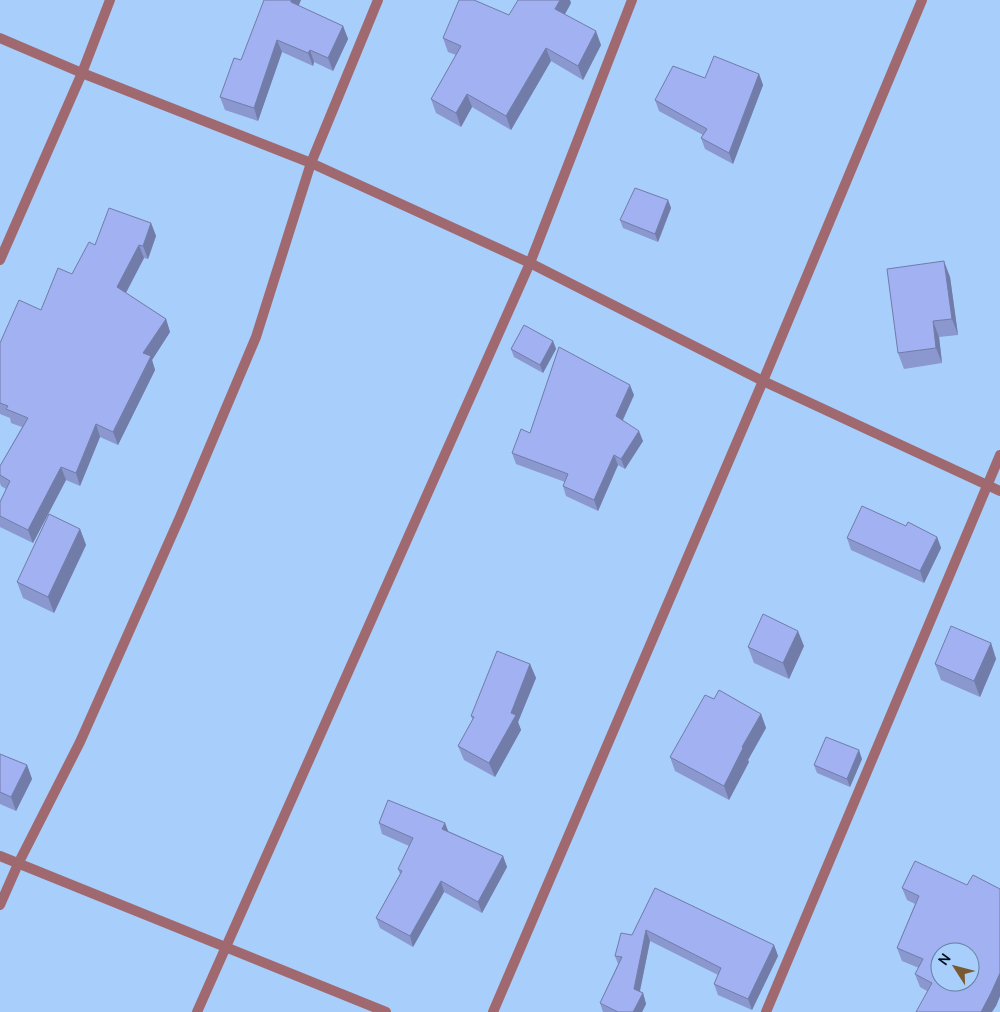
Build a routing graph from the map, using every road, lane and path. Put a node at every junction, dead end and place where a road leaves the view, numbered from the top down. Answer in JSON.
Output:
{"nodes":[{"id":1,"x":110,"y":0,"type":"edge"},
{"id":2,"x":378,"y":0,"type":"edge"},
{"id":3,"x":632,"y":0,"type":"edge"},
{"id":4,"x":922,"y":0,"type":"edge"},
{"id":5,"x":0,"y":38,"type":"edge"},
{"id":6,"x":82,"y":73,"type":"junction"},
{"id":7,"x":311,"y":163,"type":"junction"},
{"id":8,"x":0,"y":260,"type":"edge"},
{"id":9,"x":530,"y":263,"type":"junction"},
{"id":10,"x":763,"y":381,"type":"junction"},
{"id":11,"x":1000,"y":455,"type":"edge"},
{"id":12,"x":987,"y":486,"type":"junction"},
{"id":13,"x":1000,"y":491,"type":"edge"},
{"id":14,"x":0,"y":856,"type":"edge"},
{"id":15,"x":18,"y":864,"type":"junction"},
{"id":16,"x":0,"y":905,"type":"edge"},
{"id":17,"x":225,"y":946,"type":"junction"},
{"id":18,"x":197,"y":1012,"type":"edge"},
{"id":19,"x":386,"y":1012,"type":"edge"},
{"id":20,"x":493,"y":1012,"type":"edge"},
{"id":21,"x":766,"y":1012,"type":"edge"}],
"edges":[{"from":1,"to":6,"type":"street"},
{"from":2,"to":7,"type":"street"},
{"from":3,"to":9,"type":"street"},
{"from":4,"to":10,"type":"street"},
{"from":5,"to":6,"type":"street"},
{"from":6,"to":7,"type":"street"},
{"from":6,"to":8,"type":"street"},
{"from":7,"to":9,"type":"street"},
{"from":7,"to":15,"type":"street"},
{"from":9,"to":10,"type":"street"},
{"from":9,"to":17,"type":"street"},
{"from":10,"to":12,"type":"street"},
{"from":10,"to":20,"type":"street"},
{"from":11,"to":12,"type":"street"},
{"from":12,"to":13,"type":"street"},
{"from":12,"to":21,"type":"street"},
{"from":14,"to":15,"type":"street"},
{"from":15,"to":16,"type":"street"},
{"from":15,"to":17,"type":"street"},
{"from":17,"to":18,"type":"street"},
{"from":17,"to":19,"type":"street"}]}
